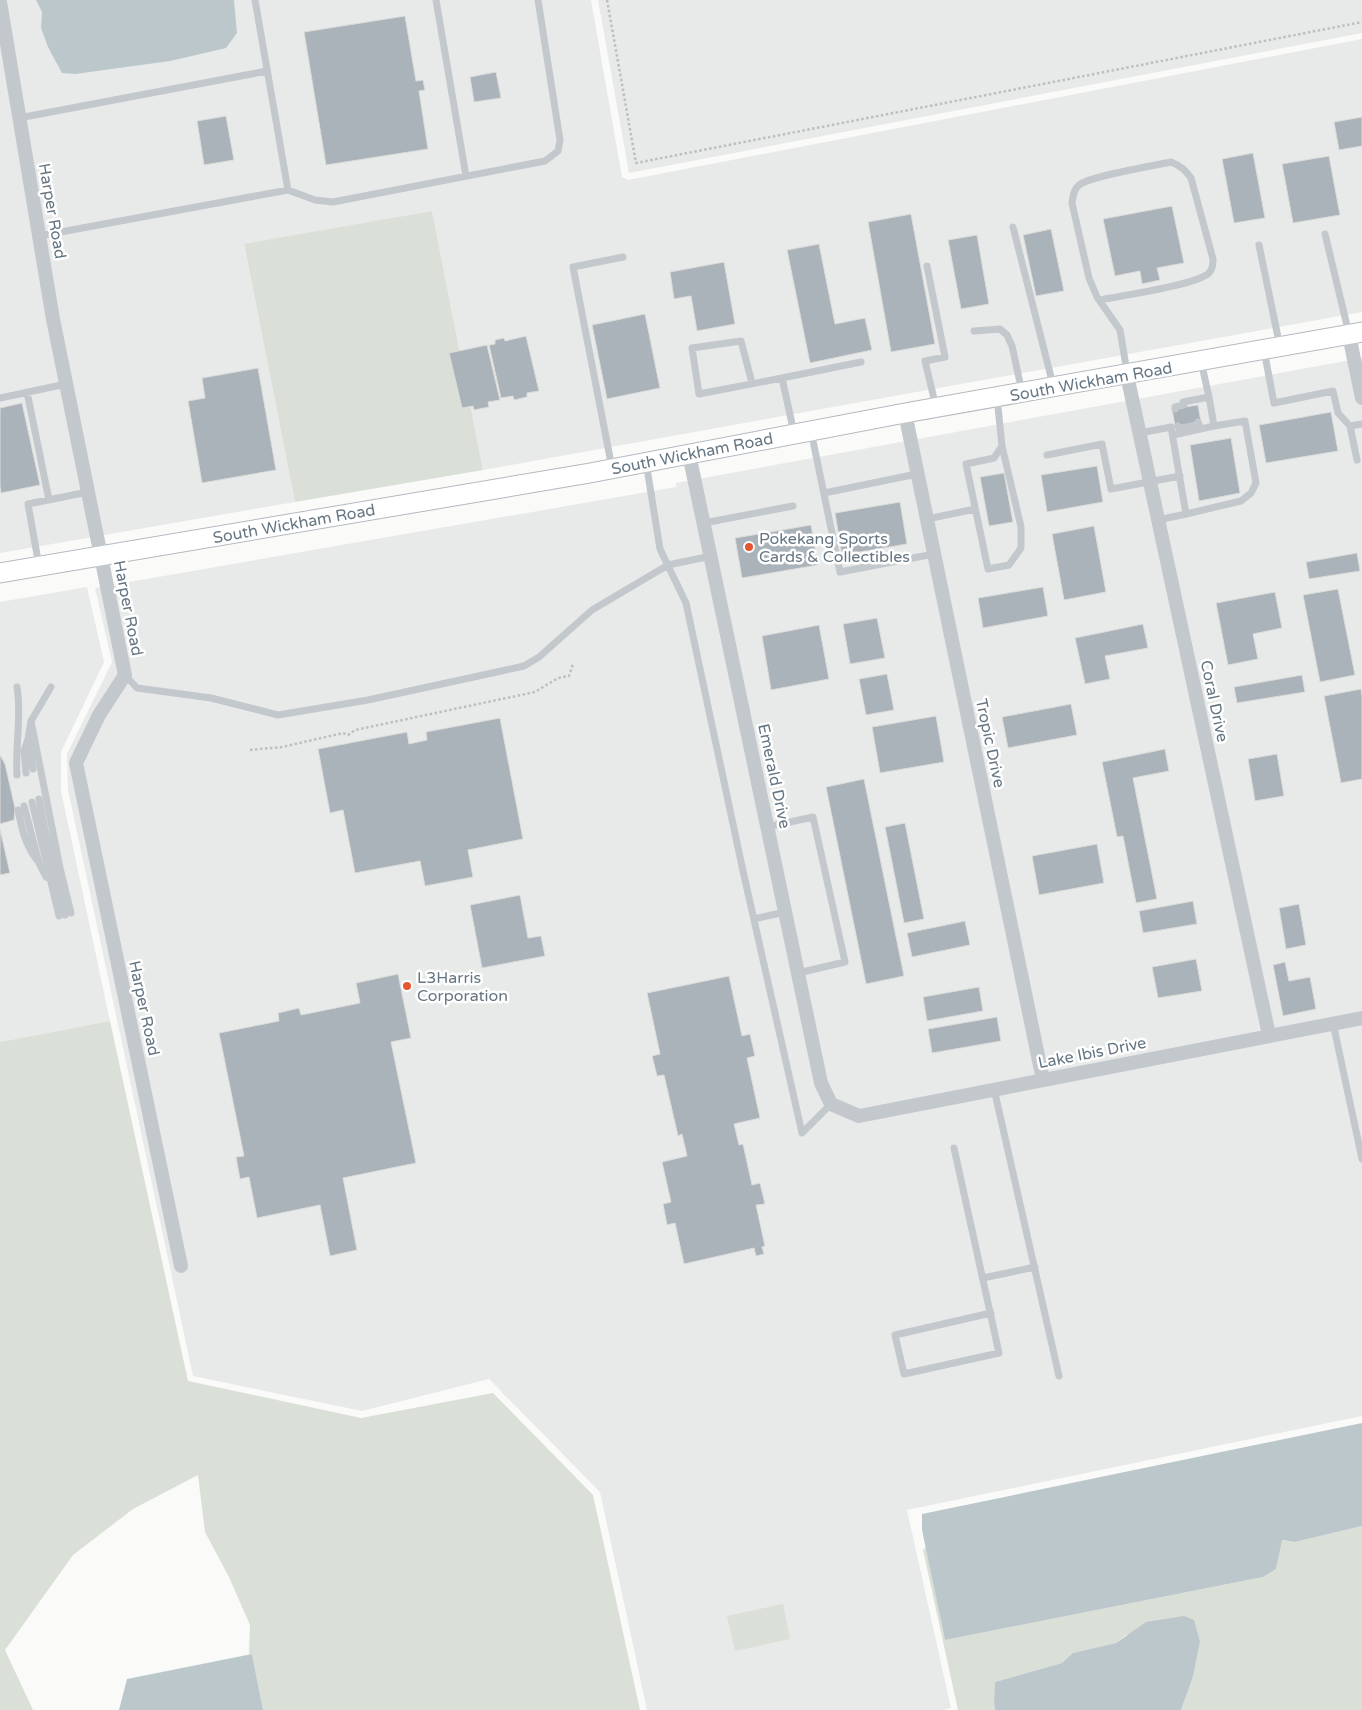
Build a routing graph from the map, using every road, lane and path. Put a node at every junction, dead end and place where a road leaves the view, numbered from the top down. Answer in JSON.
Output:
{"nodes":[{"id":1,"x":255,"y":0,"type":"edge"},
{"id":2,"x":436,"y":0,"type":"edge"},
{"id":3,"x":538,"y":0,"type":"edge"},
{"id":4,"x":607,"y":0,"type":"edge"},
{"id":5,"x":0,"y":2,"type":"edge"},
{"id":6,"x":1362,"y":22,"type":"edge"},
{"id":7,"x":3,"y":43,"type":"edge"},
{"id":8,"x":267,"y":71,"type":"junction"},
{"id":9,"x":19,"y":118,"type":"junction"},
{"id":10,"x":466,"y":176,"type":"junction"},
{"id":11,"x":288,"y":190,"type":"junction"},
{"id":12,"x":1013,"y":227,"type":"dead end"},
{"id":13,"x":1325,"y":234,"type":"dead end"},
{"id":14,"x":39,"y":236,"type":"junction"},
{"id":15,"x":1259,"y":245,"type":"dead end"},
{"id":16,"x":623,"y":257,"type":"dead end"},
{"id":17,"x":926,"y":266,"type":"dead end"},
{"id":18,"x":1100,"y":300,"type":"junction"},
{"id":19,"x":974,"y":331,"type":"dead end"},
{"id":20,"x":1355,"y":333,"type":"edge"},
{"id":21,"x":1272,"y":349,"type":"junction"},
{"id":22,"x":1201,"y":361,"type":"junction"},
{"id":23,"x":861,"y":362,"type":"dead end"},
{"id":24,"x":1127,"y":375,"type":"junction"},
{"id":25,"x":782,"y":378,"type":"junction"},
{"id":26,"x":752,"y":383,"type":"junction"},
{"id":27,"x":66,"y":384,"type":"junction"},
{"id":28,"x":1053,"y":387,"type":"junction"},
{"id":29,"x":27,"y":392,"type":"junction"},
{"id":30,"x":1022,"y":393,"type":"junction"},
{"id":31,"x":997,"y":397,"type":"junction"},
{"id":32,"x":0,"y":398,"type":"edge"},
{"id":33,"x":1208,"y":398,"type":"junction"},
{"id":34,"x":1362,"y":398,"type":"edge"},
{"id":35,"x":1195,"y":405,"type":"dead end"},
{"id":36,"x":1184,"y":406,"type":"junction"},
{"id":37,"x":936,"y":407,"type":"junction"},
{"id":38,"x":1175,"y":409,"type":"dead end"},
{"id":39,"x":905,"y":413,"type":"junction"},
{"id":40,"x":1198,"y":422,"type":"dead end"},
{"id":41,"x":1362,"y":424,"type":"edge"},
{"id":42,"x":1178,"y":426,"type":"dead end"},
{"id":43,"x":1214,"y":426,"type":"junction"},
{"id":44,"x":1350,"y":426,"type":"junction"},
{"id":45,"x":1188,"y":428,"type":"junction"},
{"id":46,"x":803,"y":432,"type":"junction"},
{"id":47,"x":1140,"y":433,"type":"junction"},
{"id":48,"x":1173,"y":435,"type":"junction"},
{"id":49,"x":1002,"y":446,"type":"junction"},
{"id":50,"x":690,"y":454,"type":"junction"},
{"id":51,"x":1047,"y":455,"type":"dead end"},
{"id":52,"x":1357,"y":460,"type":"dead end"},
{"id":53,"x":646,"y":462,"type":"junction"},
{"id":54,"x":612,"y":469,"type":"junction"},
{"id":55,"x":917,"y":474,"type":"junction"},
{"id":56,"x":1180,"y":476,"type":"junction"},
{"id":57,"x":1150,"y":482,"type":"junction"},
{"id":58,"x":88,"y":492,"type":"junction"},
{"id":59,"x":824,"y":494,"type":"junction"},
{"id":60,"x":49,"y":500,"type":"junction"},
{"id":61,"x":793,"y":506,"type":"dead end"},
{"id":62,"x":975,"y":509,"type":"junction"},
{"id":63,"x":1186,"y":514,"type":"junction"},
{"id":64,"x":927,"y":519,"type":"junction"},
{"id":65,"x":1158,"y":520,"type":"junction"},
{"id":66,"x":704,"y":523,"type":"junction"},
{"id":67,"x":934,"y":554,"type":"junction"},
{"id":68,"x":101,"y":556,"type":"junction"},
{"id":69,"x":711,"y":556,"type":"junction"},
{"id":70,"x":668,"y":565,"type":"junction"},
{"id":71,"x":31,"y":568,"type":"junction"},
{"id":72,"x":0,"y":573,"type":"edge"},
{"id":73,"x":574,"y":664,"type":"dead end"},
{"id":74,"x":125,"y":676,"type":"junction"},
{"id":75,"x":51,"y":687,"type":"dead end"},
{"id":76,"x":17,"y":688,"type":"dead end"},
{"id":77,"x":31,"y":721,"type":"junction"},
{"id":78,"x":250,"y":750,"type":"dead end"},
{"id":79,"x":30,"y":771,"type":"dead end"},
{"id":80,"x":15,"y":774,"type":"dead end"},
{"id":81,"x":21,"y":808,"type":"dead end"},
{"id":82,"x":767,"y":826,"type":"junction"},
{"id":83,"x":52,"y":891,"type":"junction"},
{"id":84,"x":785,"y":912,"type":"junction"},
{"id":85,"x":65,"y":915,"type":"junction"},
{"id":86,"x":754,"y":919,"type":"junction"},
{"id":87,"x":798,"y":973,"type":"junction"},
{"id":88,"x":1362,"y":1018,"type":"edge"},
{"id":89,"x":1333,"y":1023,"type":"junction"},
{"id":90,"x":1269,"y":1035,"type":"junction"},
{"id":91,"x":1043,"y":1080,"type":"junction"},
{"id":92,"x":994,"y":1089,"type":"junction"},
{"id":93,"x":831,"y":1104,"type":"junction"},
{"id":94,"x":954,"y":1148,"type":"dead end"},
{"id":95,"x":1362,"y":1158,"type":"edge"},
{"id":96,"x":182,"y":1266,"type":"dead end"},
{"id":97,"x":1034,"y":1267,"type":"junction"},
{"id":98,"x":983,"y":1278,"type":"junction"},
{"id":99,"x":991,"y":1313,"type":"junction"},
{"id":100,"x":1059,"y":1376,"type":"dead end"}],
"edges":[{"from":1,"to":8,"type":"lane"},
{"from":2,"to":10,"type":"lane"},
{"from":3,"to":10,"type":"lane"},
{"from":4,"to":6,"type":"path"},
{"from":5,"to":7,"type":"street","name":"Harper Road"},
{"from":7,"to":9,"type":"street","name":"Harper Road"},
{"from":8,"to":9,"type":"lane"},
{"from":8,"to":11,"type":"lane"},
{"from":9,"to":14,"type":"street","name":"Harper Road"},
{"from":10,"to":11,"type":"lane"},
{"from":11,"to":14,"type":"lane"},
{"from":12,"to":28,"type":"lane"},
{"from":13,"to":20,"type":"lane"},
{"from":14,"to":27,"type":"street","name":"Harper Road"},
{"from":15,"to":21,"type":"lane"},
{"from":16,"to":54,"type":"lane"},
{"from":17,"to":37,"type":"lane"},
{"from":18,"to":18,"type":"lane"},
{"from":18,"to":24,"type":"lane"},
{"from":19,"to":30,"type":"lane"},
{"from":20,"to":21,"type":"main road","name":"South Wickham Road"},
{"from":20,"to":34,"type":"street"},
{"from":21,"to":22,"type":"main road","name":"South Wickham Road"},
{"from":21,"to":44,"type":"lane"},
{"from":22,"to":24,"type":"main road","name":"South Wickham Road"},
{"from":22,"to":33,"type":"lane"},
{"from":23,"to":25,"type":"lane"},
{"from":24,"to":28,"type":"main road","name":"South Wickham Road"},
{"from":24,"to":47,"type":"street","name":"Coral Drive"},
{"from":25,"to":26,"type":"lane"},
{"from":25,"to":46,"type":"lane"},
{"from":26,"to":26,"type":"lane"},
{"from":27,"to":29,"type":"lane"},
{"from":27,"to":58,"type":"street","name":"Harper Road"},
{"from":28,"to":30,"type":"main road","name":"South Wickham Road"},
{"from":29,"to":32,"type":"lane"},
{"from":29,"to":60,"type":"lane"},
{"from":30,"to":31,"type":"main road","name":"South Wickham Road"},
{"from":31,"to":37,"type":"main road","name":"South Wickham Road"},
{"from":31,"to":49,"type":"lane"},
{"from":33,"to":36,"type":"lane"},
{"from":33,"to":43,"type":"lane"},
{"from":35,"to":36,"type":"lane"},
{"from":36,"to":38,"type":"lane"},
{"from":37,"to":39,"type":"main road","name":"South Wickham Road"},
{"from":39,"to":46,"type":"main road","name":"South Wickham Road"},
{"from":39,"to":55,"type":"street","name":"Tropic Drive"},
{"from":40,"to":45,"type":"lane"},
{"from":41,"to":44,"type":"lane"},
{"from":42,"to":45,"type":"lane"},
{"from":43,"to":45,"type":"lane"},
{"from":43,"to":63,"type":"lane"},
{"from":44,"to":52,"type":"lane"},
{"from":45,"to":48,"type":"lane"},
{"from":46,"to":50,"type":"main road","name":"South Wickham Road"},
{"from":46,"to":59,"type":"lane"},
{"from":47,"to":48,"type":"lane"},
{"from":47,"to":57,"type":"street","name":"Coral Drive"},
{"from":48,"to":56,"type":"lane"},
{"from":49,"to":62,"type":"lane"},
{"from":49,"to":62,"type":"lane"},
{"from":50,"to":53,"type":"main road","name":"South Wickham Road"},
{"from":50,"to":66,"type":"street","name":"Emerald Drive"},
{"from":51,"to":57,"type":"lane"},
{"from":53,"to":54,"type":"main road","name":"South Wickham Road"},
{"from":53,"to":70,"type":"lane"},
{"from":54,"to":68,"type":"main road","name":"South Wickham Road"},
{"from":55,"to":59,"type":"lane"},
{"from":55,"to":64,"type":"street","name":"Tropic Drive"},
{"from":56,"to":57,"type":"lane"},
{"from":56,"to":63,"type":"lane"},
{"from":57,"to":65,"type":"street","name":"Coral Drive"},
{"from":58,"to":60,"type":"lane"},
{"from":58,"to":68,"type":"street","name":"Harper Road"},
{"from":59,"to":67,"type":"lane"},
{"from":60,"to":71,"type":"lane"},
{"from":61,"to":66,"type":"lane"},
{"from":62,"to":64,"type":"lane"},
{"from":63,"to":65,"type":"lane"},
{"from":64,"to":67,"type":"street","name":"Tropic Drive"},
{"from":65,"to":90,"type":"street","name":"Coral Drive"},
{"from":66,"to":69,"type":"street","name":"Emerald Drive"},
{"from":67,"to":91,"type":"street","name":"Tropic Drive"},
{"from":68,"to":71,"type":"main road","name":"South Wickham Road"},
{"from":68,"to":74,"type":"street","name":"Harper Road"},
{"from":69,"to":70,"type":"lane"},
{"from":69,"to":82,"type":"street","name":"Emerald Drive"},
{"from":70,"to":74,"type":"lane"},
{"from":70,"to":86,"type":"lane"},
{"from":71,"to":72,"type":"main road","name":"South Wickham Road"},
{"from":73,"to":78,"type":"path"},
{"from":74,"to":96,"type":"street","name":"Harper Road"},
{"from":75,"to":77,"type":"lane"},
{"from":76,"to":80,"type":"lane"},
{"from":77,"to":79,"type":"lane"},
{"from":77,"to":85,"type":"lane"},
{"from":81,"to":83,"type":"lane"},
{"from":82,"to":84,"type":"street","name":"Emerald Drive"},
{"from":82,"to":87,"type":"lane"},
{"from":83,"to":85,"type":"lane"},
{"from":83,"to":85,"type":"lane"},
{"from":84,"to":86,"type":"lane"},
{"from":84,"to":87,"type":"street","name":"Emerald Drive"},
{"from":86,"to":93,"type":"lane"},
{"from":87,"to":93,"type":"street","name":"Emerald Drive"},
{"from":88,"to":89,"type":"street","name":"Lake Ibis Drive"},
{"from":89,"to":90,"type":"street","name":"Lake Ibis Drive"},
{"from":89,"to":95,"type":"lane"},
{"from":90,"to":91,"type":"street","name":"Lake Ibis Drive"},
{"from":91,"to":92,"type":"street","name":"Lake Ibis Drive"},
{"from":92,"to":93,"type":"street","name":"Lake Ibis Drive"},
{"from":92,"to":97,"type":"lane"},
{"from":94,"to":98,"type":"lane"},
{"from":97,"to":98,"type":"lane"},
{"from":97,"to":100,"type":"lane"},
{"from":98,"to":99,"type":"lane"},
{"from":99,"to":99,"type":"lane"}]}
